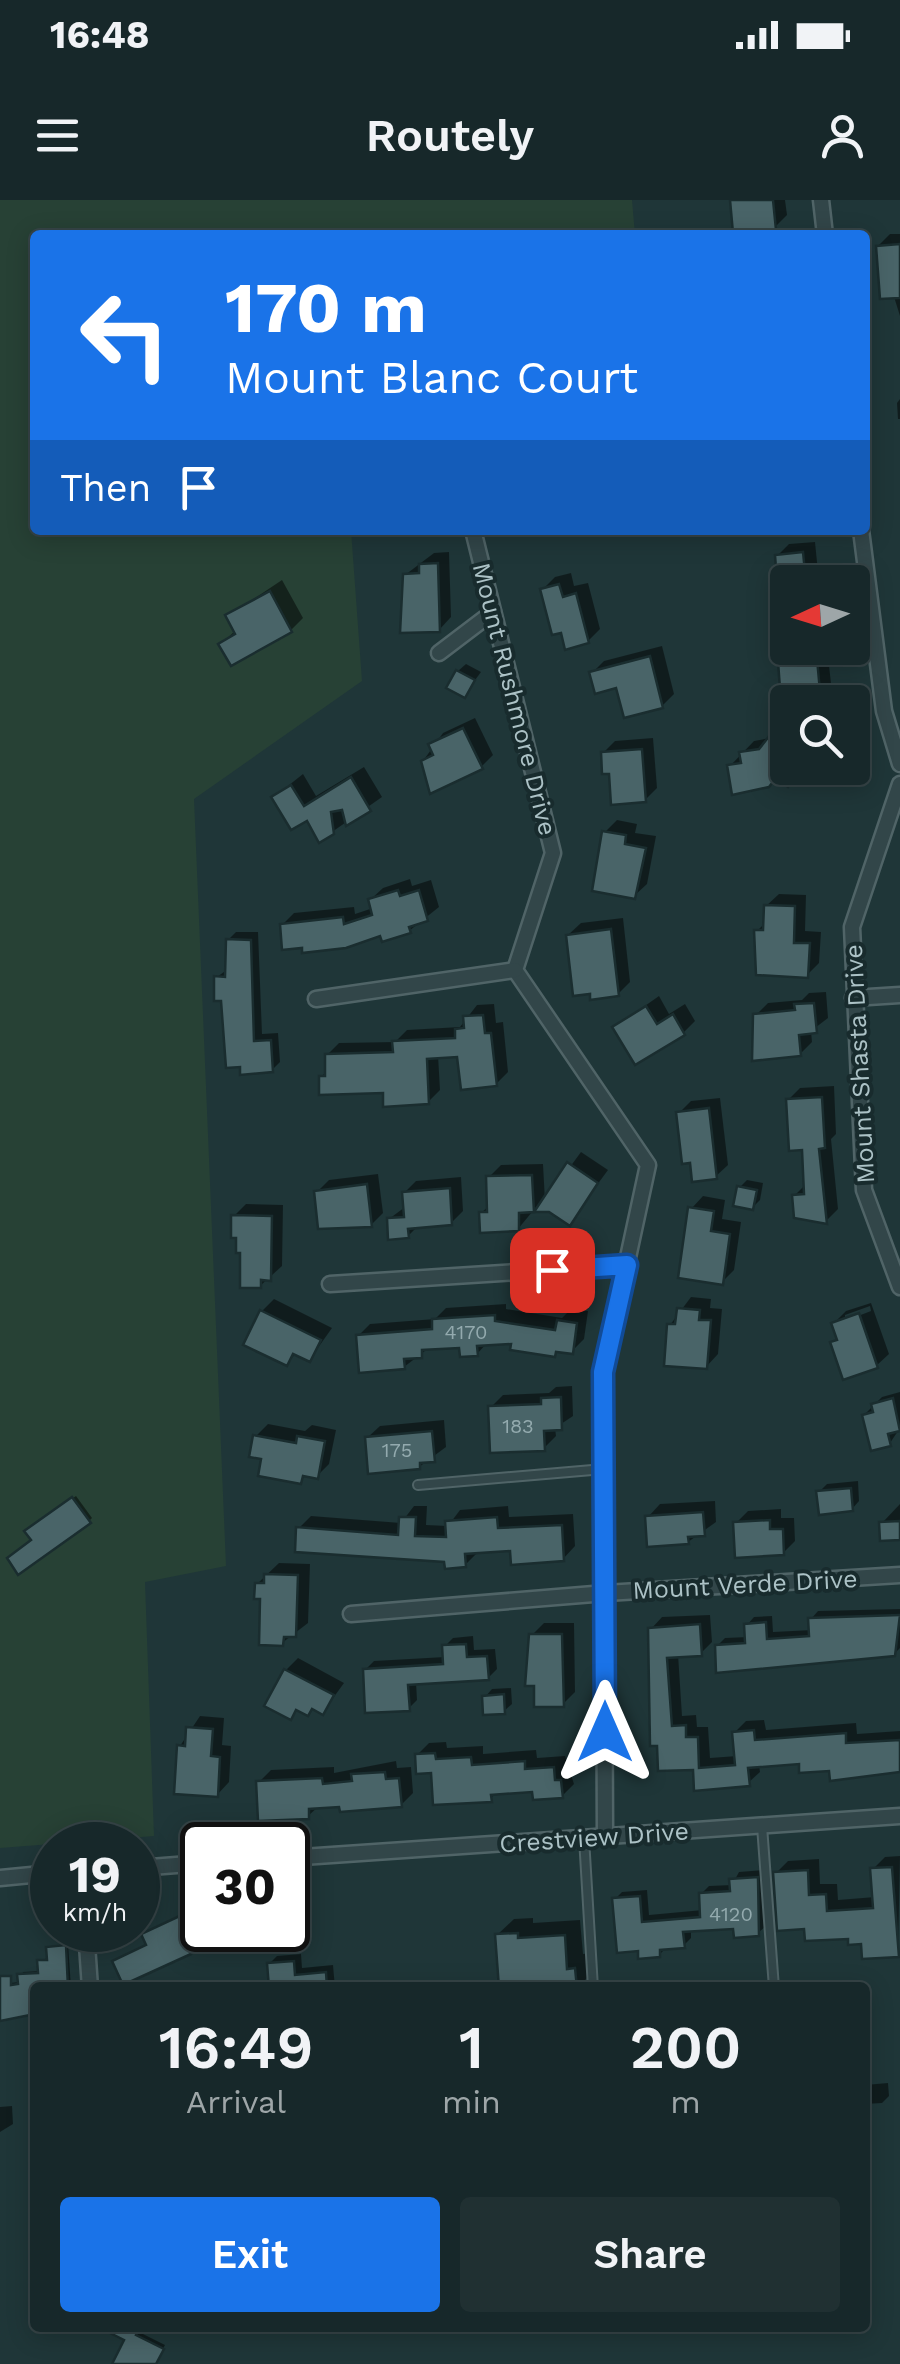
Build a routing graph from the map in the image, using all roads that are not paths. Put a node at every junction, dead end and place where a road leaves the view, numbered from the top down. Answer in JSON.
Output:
{"nodes":[{"id":1,"x":821,"y":200,"type":"edge"},
{"id":2,"x":824,"y":230,"type":"edge"},
{"id":3,"x":474,"y":535,"type":"edge"},
{"id":4,"x":862,"y":535,"type":"edge"},
{"id":5,"x":494,"y":612,"type":"junction"},
{"id":6,"x":439,"y":654,"type":"dead end"},
{"id":7,"x":900,"y":710,"type":"edge"},
{"id":8,"x":884,"y":712,"type":"junction"},
{"id":9,"x":900,"y":764,"type":"edge"},
{"id":10,"x":900,"y":784,"type":"edge"},
{"id":11,"x":514,"y":970,"type":"junction"},
{"id":12,"x":900,"y":995,"type":"edge"},
{"id":13,"x":854,"y":998,"type":"junction"},
{"id":14,"x":316,"y":999,"type":"dead end"},
{"id":15,"x":627,"y":1265,"type":"junction"},
{"id":16,"x":330,"y":1284,"type":"dead end"},
{"id":17,"x":900,"y":1287,"type":"edge"},
{"id":18,"x":604,"y":1469,"type":"junction"},
{"id":19,"x":418,"y":1484,"type":"dead end"},
{"id":20,"x":900,"y":1576,"type":"edge"},
{"id":21,"x":606,"y":1592,"type":"junction"},
{"id":22,"x":351,"y":1614,"type":"dead end"},
{"id":23,"x":900,"y":1816,"type":"edge"},
{"id":24,"x":762,"y":1826,"type":"junction"},
{"id":25,"x":605,"y":1836,"type":"junction"},
{"id":26,"x":584,"y":1838,"type":"junction"},
{"id":27,"x":310,"y":1857,"type":"edge"},
{"id":28,"x":30,"y":1876,"type":"edge"},
{"id":29,"x":0,"y":1878,"type":"edge"},
{"id":30,"x":88,"y":1952,"type":"edge"},
{"id":31,"x":90,"y":1982,"type":"edge"},
{"id":32,"x":594,"y":1982,"type":"edge"},
{"id":33,"x":774,"y":1982,"type":"edge"}],
"edges":[{"from":1,"to":2,"type":"street"},
{"from":3,"to":5,"type":"street","name":"Mount Rushmore Drive"},
{"from":4,"to":8,"type":"street"},
{"from":5,"to":6,"type":"street"},
{"from":5,"to":11,"type":"street","name":"Mount Rushmore Drive"},
{"from":7,"to":8,"type":"street"},
{"from":8,"to":9,"type":"street"},
{"from":10,"to":13,"type":"street","name":"Mount Shasta Drive"},
{"from":11,"to":14,"type":"street"},
{"from":11,"to":15,"type":"street"},
{"from":12,"to":13,"type":"street"},
{"from":13,"to":17,"type":"street","name":"Mount Shasta Drive"},
{"from":15,"to":16,"type":"street"},
{"from":15,"to":18,"type":"street"},
{"from":18,"to":19,"type":"lane"},
{"from":18,"to":21,"type":"street"},
{"from":20,"to":21,"type":"street","name":"Mount Verde Drive"},
{"from":21,"to":22,"type":"street","name":"Mount Verde Drive"},
{"from":21,"to":25,"type":"street"},
{"from":23,"to":24,"type":"street","name":"Crestview Drive"},
{"from":24,"to":25,"type":"street","name":"Crestview Drive"},
{"from":24,"to":33,"type":"lane"},
{"from":25,"to":26,"type":"street","name":"Crestview Drive"},
{"from":26,"to":27,"type":"street","name":"Crestview Drive"},
{"from":26,"to":32,"type":"lane"},
{"from":28,"to":29,"type":"street"},
{"from":30,"to":31,"type":"street"}]}
